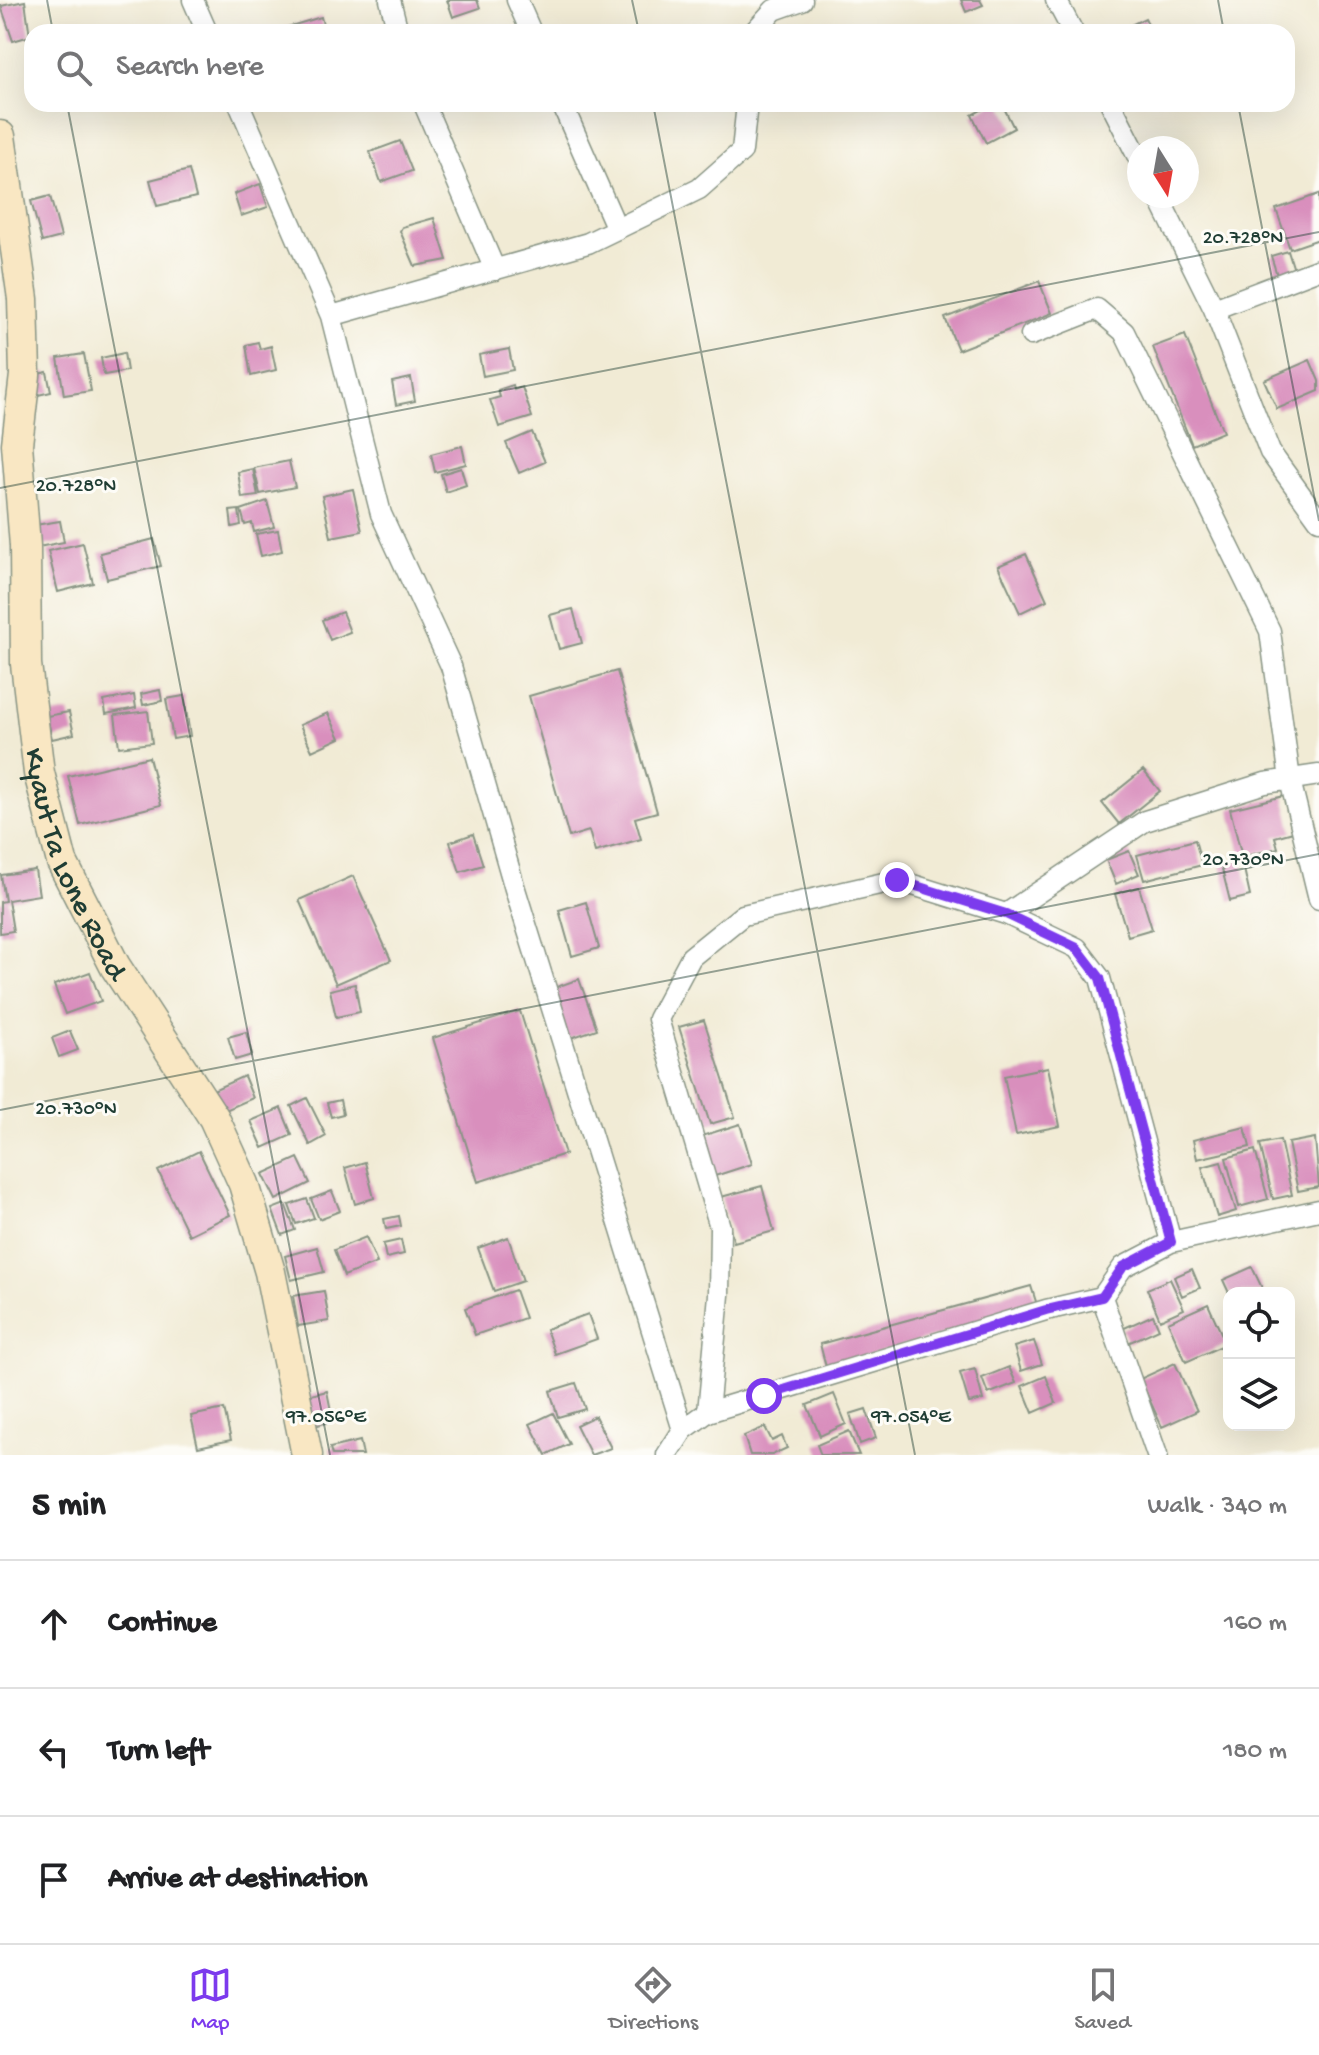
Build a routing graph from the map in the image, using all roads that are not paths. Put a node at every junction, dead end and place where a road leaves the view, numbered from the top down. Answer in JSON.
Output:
{"nodes":[{"id":1,"x":193,"y":0,"type":"edge"},
{"id":2,"x":390,"y":0,"type":"edge"},
{"id":3,"x":517,"y":0,"type":"edge"},
{"id":4,"x":802,"y":0,"type":"edge"},
{"id":5,"x":1056,"y":0,"type":"edge"},
{"id":6,"x":204,"y":24,"type":"edge"},
{"id":7,"x":396,"y":24,"type":"edge"},
{"id":8,"x":528,"y":24,"type":"edge"},
{"id":9,"x":761,"y":24,"type":"edge"},
{"id":10,"x":1069,"y":24,"type":"edge"},
{"id":11,"x":242,"y":112,"type":"edge"},
{"id":12,"x":427,"y":112,"type":"edge"},
{"id":13,"x":566,"y":112,"type":"edge"},
{"id":14,"x":746,"y":112,"type":"edge"},
{"id":15,"x":1115,"y":112,"type":"edge"},
{"id":16,"x":0,"y":136,"type":"edge"},
{"id":17,"x":1127,"y":136,"type":"edge"},
{"id":18,"x":1164,"y":208,"type":"edge"},
{"id":19,"x":617,"y":229,"type":"junction"},
{"id":20,"x":1319,"y":269,"type":"edge"},
{"id":21,"x":495,"y":270,"type":"junction"},
{"id":22,"x":1214,"y":309,"type":"junction"},
{"id":23,"x":331,"y":316,"type":"junction"},
{"id":24,"x":1031,"y":335,"type":"dead end"},
{"id":25,"x":1319,"y":520,"type":"edge"},
{"id":26,"x":1319,"y":775,"type":"edge"},
{"id":27,"x":1290,"y":780,"type":"junction"},
{"id":28,"x":1319,"y":899,"type":"edge"},
{"id":29,"x":1006,"y":914,"type":"junction"},
{"id":30,"x":1319,"y":1210,"type":"edge"},
{"id":31,"x":1171,"y":1242,"type":"junction"},
{"id":32,"x":1102,"y":1297,"type":"junction"},
{"id":33,"x":708,"y":1412,"type":"junction"},
{"id":34,"x":683,"y":1430,"type":"junction"},
{"id":35,"x":307,"y":1455,"type":"edge"},
{"id":36,"x":667,"y":1455,"type":"edge"},
{"id":37,"x":1157,"y":1455,"type":"edge"}],
"edges":[{"from":1,"to":6,"type":"street"},
{"from":2,"to":7,"type":"street"},
{"from":3,"to":8,"type":"street"},
{"from":4,"to":9,"type":"street"},
{"from":5,"to":10,"type":"street"},
{"from":11,"to":23,"type":"street"},
{"from":12,"to":21,"type":"street"},
{"from":13,"to":19,"type":"street"},
{"from":14,"to":19,"type":"street"},
{"from":15,"to":17,"type":"street"},
{"from":16,"to":35,"type":"main road","name":"Kyaut Ta Lone Road"},
{"from":18,"to":22,"type":"street"},
{"from":19,"to":21,"type":"street"},
{"from":20,"to":22,"type":"street"},
{"from":21,"to":23,"type":"street"},
{"from":22,"to":25,"type":"street"},
{"from":23,"to":34,"type":"street"},
{"from":24,"to":27,"type":"street"},
{"from":26,"to":27,"type":"street"},
{"from":27,"to":28,"type":"street"},
{"from":27,"to":29,"type":"street"},
{"from":29,"to":31,"type":"street"},
{"from":29,"to":33,"type":"street"},
{"from":30,"to":31,"type":"street"},
{"from":31,"to":32,"type":"street"},
{"from":32,"to":33,"type":"street"},
{"from":32,"to":37,"type":"street"},
{"from":33,"to":34,"type":"street"},
{"from":34,"to":36,"type":"street"}]}
